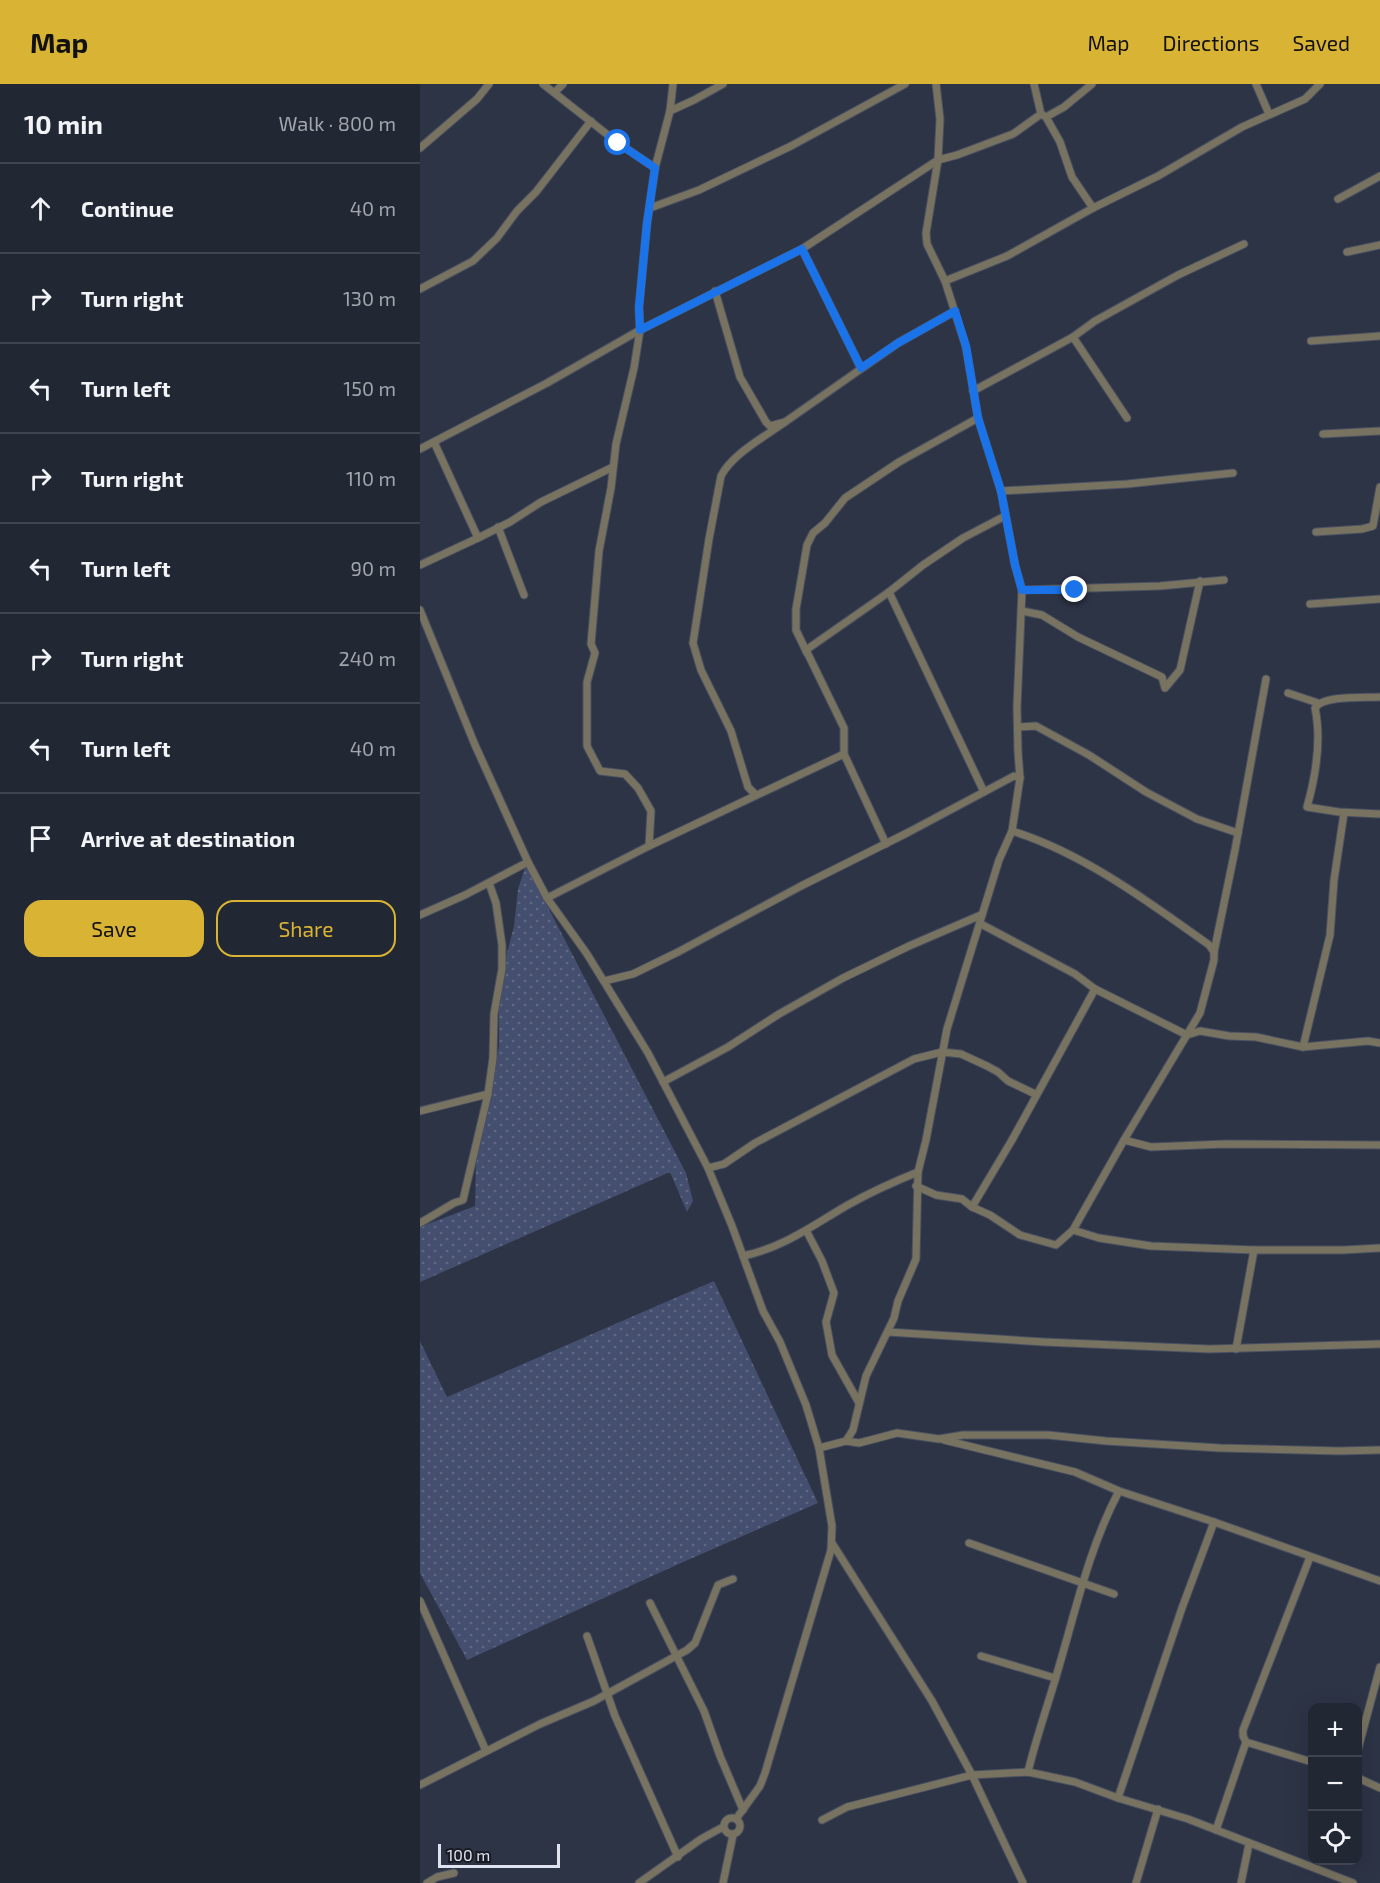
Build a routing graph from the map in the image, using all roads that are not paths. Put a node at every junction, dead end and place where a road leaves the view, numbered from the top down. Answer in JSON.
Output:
{"nodes":[{"id":1,"x":489,"y":84,"type":"edge"},
{"id":2,"x":543,"y":84,"type":"edge"},
{"id":3,"x":563,"y":84,"type":"edge"},
{"id":4,"x":673,"y":84,"type":"edge"},
{"id":5,"x":723,"y":84,"type":"edge"},
{"id":6,"x":906,"y":84,"type":"edge"},
{"id":7,"x":936,"y":84,"type":"edge"},
{"id":8,"x":1034,"y":84,"type":"edge"},
{"id":9,"x":1092,"y":84,"type":"edge"},
{"id":10,"x":1256,"y":84,"type":"edge"},
{"id":11,"x":1320,"y":84,"type":"edge"},
{"id":12,"x":555,"y":92,"type":"junction"},
{"id":13,"x":670,"y":111,"type":"junction"},
{"id":14,"x":1269,"y":114,"type":"junction"},
{"id":15,"x":1044,"y":115,"type":"junction"},
{"id":16,"x":591,"y":121,"type":"junction"},
{"id":17,"x":420,"y":148,"type":"edge"},
{"id":18,"x":938,"y":160,"type":"junction"},
{"id":19,"x":655,"y":168,"type":"junction"},
{"id":20,"x":1380,"y":176,"type":"edge"},
{"id":21,"x":1338,"y":199,"type":"dead end"},
{"id":22,"x":650,"y":208,"type":"junction"},
{"id":23,"x":1092,"y":208,"type":"junction"},
{"id":24,"x":1244,"y":244,"type":"dead end"},
{"id":25,"x":1380,"y":245,"type":"edge"},
{"id":26,"x":802,"y":249,"type":"junction"},
{"id":27,"x":1347,"y":252,"type":"dead end"},
{"id":28,"x":945,"y":281,"type":"junction"},
{"id":29,"x":420,"y":289,"type":"edge"},
{"id":30,"x":715,"y":291,"type":"junction"},
{"id":31,"x":955,"y":311,"type":"junction"},
{"id":32,"x":640,"y":330,"type":"junction"},
{"id":33,"x":1380,"y":336,"type":"edge"},
{"id":34,"x":1072,"y":337,"type":"junction"},
{"id":35,"x":1311,"y":341,"type":"dead end"},
{"id":36,"x":861,"y":368,"type":"junction"},
{"id":37,"x":973,"y":391,"type":"junction"},
{"id":38,"x":978,"y":418,"type":"junction"},
{"id":39,"x":1127,"y":418,"type":"dead end"},
{"id":40,"x":785,"y":422,"type":"junction"},
{"id":41,"x":1380,"y":431,"type":"edge"},
{"id":42,"x":1323,"y":434,"type":"dead end"},
{"id":43,"x":434,"y":442,"type":"junction"},
{"id":44,"x":420,"y":449,"type":"edge"},
{"id":45,"x":613,"y":467,"type":"junction"},
{"id":46,"x":1233,"y":473,"type":"dead end"},
{"id":47,"x":1380,"y":487,"type":"edge"},
{"id":48,"x":1001,"y":491,"type":"junction"},
{"id":49,"x":1005,"y":516,"type":"junction"},
{"id":50,"x":1377,"y":526,"type":"edge"},
{"id":51,"x":498,"y":527,"type":"junction"},
{"id":52,"x":1316,"y":532,"type":"dead end"},
{"id":53,"x":478,"y":538,"type":"junction"},
{"id":54,"x":420,"y":565,"type":"edge"},
{"id":55,"x":1224,"y":580,"type":"dead end"},
{"id":56,"x":1200,"y":581,"type":"junction"},
{"id":57,"x":1022,"y":590,"type":"junction"},
{"id":58,"x":889,"y":592,"type":"junction"},
{"id":59,"x":524,"y":595,"type":"dead end"},
{"id":60,"x":1380,"y":599,"type":"edge"},
{"id":61,"x":1310,"y":604,"type":"dead end"},
{"id":62,"x":420,"y":610,"type":"edge"},
{"id":63,"x":1022,"y":611,"type":"junction"},
{"id":64,"x":809,"y":659,"type":"junction"},
{"id":65,"x":1266,"y":679,"type":"dead end"},
{"id":66,"x":1288,"y":693,"type":"dead end"},
{"id":67,"x":1380,"y":697,"type":"edge"},
{"id":68,"x":1318,"y":703,"type":"junction"},
{"id":69,"x":1017,"y":727,"type":"junction"},
{"id":70,"x":844,"y":754,"type":"junction"},
{"id":71,"x":1020,"y":778,"type":"junction"},
{"id":72,"x":984,"y":792,"type":"junction"},
{"id":73,"x":756,"y":795,"type":"junction"},
{"id":74,"x":1344,"y":813,"type":"junction"},
{"id":75,"x":1380,"y":814,"type":"edge"},
{"id":76,"x":1012,"y":831,"type":"junction"},
{"id":77,"x":1238,"y":833,"type":"junction"},
{"id":78,"x":886,"y":844,"type":"junction"},
{"id":79,"x":648,"y":846,"type":"junction"},
{"id":80,"x":528,"y":861,"type":"junction"},
{"id":81,"x":489,"y":883,"type":"junction"},
{"id":82,"x":547,"y":898,"type":"junction"},
{"id":83,"x":420,"y":915,"type":"edge"},
{"id":84,"x":981,"y":915,"type":"junction"},
{"id":85,"x":981,"y":924,"type":"junction"},
{"id":86,"x":1214,"y":952,"type":"junction"},
{"id":87,"x":604,"y":981,"type":"junction"},
{"id":88,"x":1095,"y":988,"type":"junction"},
{"id":89,"x":1187,"y":1035,"type":"junction"},
{"id":90,"x":1380,"y":1043,"type":"edge"},
{"id":91,"x":1303,"y":1047,"type":"junction"},
{"id":92,"x":942,"y":1052,"type":"junction"},
{"id":93,"x":663,"y":1082,"type":"junction"},
{"id":94,"x":488,"y":1094,"type":"junction"},
{"id":95,"x":1035,"y":1094,"type":"junction"},
{"id":96,"x":420,"y":1111,"type":"edge"},
{"id":97,"x":1124,"y":1140,"type":"junction"},
{"id":98,"x":1380,"y":1145,"type":"edge"},
{"id":99,"x":708,"y":1168,"type":"junction"},
{"id":100,"x":918,"y":1172,"type":"junction"},
{"id":101,"x":916,"y":1186,"type":"junction"},
{"id":102,"x":972,"y":1207,"type":"junction"},
{"id":103,"x":420,"y":1223,"type":"edge"},
{"id":104,"x":1073,"y":1230,"type":"junction"},
{"id":105,"x":807,"y":1232,"type":"junction"},
{"id":106,"x":1380,"y":1248,"type":"edge"},
{"id":107,"x":1254,"y":1250,"type":"junction"},
{"id":108,"x":743,"y":1256,"type":"junction"},
{"id":109,"x":888,"y":1332,"type":"junction"},
{"id":110,"x":1380,"y":1344,"type":"edge"},
{"id":111,"x":1236,"y":1349,"type":"junction"},
{"id":112,"x":860,"y":1405,"type":"junction"},
{"id":113,"x":939,"y":1439,"type":"junction"},
{"id":114,"x":846,"y":1441,"type":"junction"},
{"id":115,"x":819,"y":1448,"type":"junction"},
{"id":116,"x":1380,"y":1449,"type":"edge"},
{"id":117,"x":1119,"y":1491,"type":"junction"},
{"id":118,"x":1214,"y":1522,"type":"junction"},
{"id":119,"x":832,"y":1543,"type":"junction"},
{"id":120,"x":969,"y":1543,"type":"dead end"},
{"id":121,"x":1310,"y":1557,"type":"junction"},
{"id":122,"x":733,"y":1579,"type":"dead end"},
{"id":123,"x":1380,"y":1581,"type":"edge"},
{"id":124,"x":1082,"y":1582,"type":"junction"},
{"id":125,"x":1114,"y":1594,"type":"dead end"},
{"id":126,"x":420,"y":1601,"type":"edge"},
{"id":127,"x":650,"y":1603,"type":"dead end"},
{"id":128,"x":587,"y":1636,"type":"dead end"},
{"id":129,"x":677,"y":1655,"type":"junction"},
{"id":130,"x":981,"y":1656,"type":"dead end"},
{"id":131,"x":1380,"y":1668,"type":"edge"},
{"id":132,"x":1055,"y":1678,"type":"junction"},
{"id":133,"x":607,"y":1693,"type":"junction"},
{"id":134,"x":1362,"y":1734,"type":"edge"},
{"id":135,"x":1246,"y":1742,"type":"junction"},
{"id":136,"x":486,"y":1751,"type":"junction"},
{"id":137,"x":1308,"y":1761,"type":"edge"},
{"id":138,"x":1028,"y":1772,"type":"junction"},
{"id":139,"x":972,"y":1775,"type":"junction"},
{"id":140,"x":1362,"y":1780,"type":"edge"},
{"id":141,"x":420,"y":1785,"type":"edge"},
{"id":142,"x":1380,"y":1788,"type":"edge"},
{"id":143,"x":1118,"y":1798,"type":"junction"},
{"id":144,"x":1158,"y":1809,"type":"junction"},
{"id":145,"x":743,"y":1810,"type":"junction"},
{"id":146,"x":736,"y":1819,"type":"junction"},
{"id":147,"x":822,"y":1820,"type":"dead end"},
{"id":148,"x":723,"y":1827,"type":"junction"},
{"id":149,"x":1215,"y":1830,"type":"junction"},
{"id":150,"x":733,"y":1835,"type":"junction"},
{"id":151,"x":1249,"y":1844,"type":"junction"},
{"id":152,"x":678,"y":1857,"type":"junction"},
{"id":153,"x":454,"y":1873,"type":"dead end"},
{"id":154,"x":1343,"y":1881,"type":"edge"},
{"id":155,"x":427,"y":1883,"type":"edge"},
{"id":156,"x":641,"y":1883,"type":"edge"},
{"id":157,"x":723,"y":1883,"type":"edge"},
{"id":158,"x":1023,"y":1883,"type":"edge"},
{"id":159,"x":1136,"y":1883,"type":"edge"},
{"id":160,"x":1241,"y":1883,"type":"edge"},
{"id":161,"x":1353,"y":1883,"type":"edge"}],
"edges":[{"from":1,"to":17,"type":"street"},
{"from":2,"to":12,"type":"street"},
{"from":3,"to":12,"type":"street"},
{"from":4,"to":13,"type":"street"},
{"from":5,"to":13,"type":"street"},
{"from":6,"to":22,"type":"street"},
{"from":7,"to":18,"type":"street"},
{"from":8,"to":15,"type":"street"},
{"from":9,"to":15,"type":"street"},
{"from":10,"to":14,"type":"street"},
{"from":11,"to":14,"type":"street"},
{"from":12,"to":16,"type":"street"},
{"from":13,"to":19,"type":"street"},
{"from":14,"to":23,"type":"street"},
{"from":15,"to":18,"type":"street"},
{"from":15,"to":23,"type":"street"},
{"from":16,"to":19,"type":"street"},
{"from":16,"to":29,"type":"street"},
{"from":18,"to":26,"type":"street"},
{"from":18,"to":28,"type":"street"},
{"from":19,"to":22,"type":"street"},
{"from":20,"to":21,"type":"street"},
{"from":22,"to":32,"type":"street"},
{"from":23,"to":28,"type":"street"},
{"from":24,"to":34,"type":"street"},
{"from":25,"to":27,"type":"street"},
{"from":26,"to":30,"type":"street"},
{"from":26,"to":36,"type":"street"},
{"from":28,"to":31,"type":"street"},
{"from":30,"to":32,"type":"street"},
{"from":30,"to":40,"type":"street"},
{"from":31,"to":36,"type":"street"},
{"from":31,"to":37,"type":"street"},
{"from":32,"to":43,"type":"street"},
{"from":32,"to":45,"type":"street"},
{"from":33,"to":35,"type":"street"},
{"from":34,"to":37,"type":"street"},
{"from":34,"to":39,"type":"street"},
{"from":36,"to":40,"type":"street"},
{"from":37,"to":38,"type":"street"},
{"from":38,"to":48,"type":"street"},
{"from":38,"to":64,"type":"street"},
{"from":40,"to":73,"type":"street"},
{"from":41,"to":42,"type":"street"},
{"from":43,"to":44,"type":"street"},
{"from":43,"to":53,"type":"street"},
{"from":45,"to":51,"type":"street"},
{"from":45,"to":79,"type":"street"},
{"from":46,"to":48,"type":"street"},
{"from":47,"to":50,"type":"street"},
{"from":48,"to":49,"type":"street"},
{"from":49,"to":57,"type":"street"},
{"from":49,"to":58,"type":"street"},
{"from":50,"to":52,"type":"street"},
{"from":51,"to":53,"type":"street"},
{"from":51,"to":59,"type":"street"},
{"from":53,"to":54,"type":"street"},
{"from":55,"to":56,"type":"street"},
{"from":56,"to":57,"type":"street"},
{"from":56,"to":63,"type":"street"},
{"from":57,"to":63,"type":"street"},
{"from":58,"to":64,"type":"street"},
{"from":58,"to":72,"type":"street"},
{"from":60,"to":61,"type":"street"},
{"from":62,"to":80,"type":"street"},
{"from":63,"to":69,"type":"street"},
{"from":64,"to":70,"type":"street"},
{"from":65,"to":77,"type":"street"},
{"from":66,"to":68,"type":"street"},
{"from":67,"to":68,"type":"street"},
{"from":68,"to":74,"type":"street"},
{"from":69,"to":71,"type":"street"},
{"from":69,"to":77,"type":"street"},
{"from":70,"to":73,"type":"street"},
{"from":70,"to":78,"type":"street"},
{"from":71,"to":72,"type":"street"},
{"from":71,"to":76,"type":"street"},
{"from":72,"to":78,"type":"street"},
{"from":73,"to":79,"type":"street"},
{"from":74,"to":75,"type":"street"},
{"from":74,"to":91,"type":"street"},
{"from":76,"to":84,"type":"street"},
{"from":76,"to":86,"type":"street"},
{"from":77,"to":86,"type":"street"},
{"from":78,"to":87,"type":"street"},
{"from":79,"to":82,"type":"street"},
{"from":80,"to":81,"type":"street"},
{"from":80,"to":82,"type":"street"},
{"from":81,"to":83,"type":"street"},
{"from":81,"to":94,"type":"street"},
{"from":82,"to":87,"type":"street"},
{"from":84,"to":85,"type":"street"},
{"from":84,"to":93,"type":"street"},
{"from":85,"to":88,"type":"street"},
{"from":85,"to":92,"type":"street"},
{"from":86,"to":89,"type":"street"},
{"from":87,"to":93,"type":"street"},
{"from":88,"to":89,"type":"street"},
{"from":88,"to":95,"type":"street"},
{"from":89,"to":91,"type":"street"},
{"from":89,"to":97,"type":"street"},
{"from":90,"to":91,"type":"street"},
{"from":92,"to":95,"type":"street"},
{"from":92,"to":99,"type":"street"},
{"from":92,"to":100,"type":"street"},
{"from":93,"to":99,"type":"street"},
{"from":94,"to":96,"type":"street"},
{"from":94,"to":103,"type":"street"},
{"from":95,"to":102,"type":"street"},
{"from":97,"to":98,"type":"street"},
{"from":97,"to":104,"type":"street"},
{"from":99,"to":108,"type":"street"},
{"from":100,"to":101,"type":"street"},
{"from":100,"to":105,"type":"street"},
{"from":101,"to":102,"type":"street"},
{"from":101,"to":109,"type":"street"},
{"from":102,"to":104,"type":"street"},
{"from":104,"to":107,"type":"street"},
{"from":105,"to":108,"type":"street"},
{"from":105,"to":112,"type":"street"},
{"from":106,"to":107,"type":"street"},
{"from":107,"to":111,"type":"street"},
{"from":108,"to":115,"type":"street"},
{"from":109,"to":111,"type":"street"},
{"from":109,"to":112,"type":"street"},
{"from":110,"to":111,"type":"street"},
{"from":112,"to":114,"type":"street"},
{"from":113,"to":114,"type":"street"},
{"from":113,"to":116,"type":"street"},
{"from":113,"to":117,"type":"street"},
{"from":114,"to":115,"type":"street"},
{"from":115,"to":119,"type":"street"},
{"from":117,"to":118,"type":"street"},
{"from":117,"to":124,"type":"street"},
{"from":118,"to":121,"type":"street"},
{"from":118,"to":143,"type":"street"},
{"from":119,"to":139,"type":"street"},
{"from":119,"to":145,"type":"street"},
{"from":120,"to":124,"type":"street"},
{"from":121,"to":123,"type":"street"},
{"from":121,"to":135,"type":"street"},
{"from":122,"to":129,"type":"street"},
{"from":124,"to":125,"type":"street"},
{"from":124,"to":132,"type":"street"},
{"from":126,"to":136,"type":"street"},
{"from":127,"to":129,"type":"street"},
{"from":128,"to":133,"type":"street"},
{"from":129,"to":133,"type":"street"},
{"from":129,"to":145,"type":"street"},
{"from":130,"to":132,"type":"street"},
{"from":131,"to":134,"type":"street"},
{"from":132,"to":138,"type":"street"},
{"from":133,"to":136,"type":"street"},
{"from":133,"to":152,"type":"street"},
{"from":135,"to":137,"type":"street"},
{"from":135,"to":149,"type":"street"},
{"from":136,"to":141,"type":"street"},
{"from":138,"to":139,"type":"street"},
{"from":138,"to":143,"type":"street"},
{"from":139,"to":147,"type":"street"},
{"from":139,"to":158,"type":"street"},
{"from":140,"to":142,"type":"street"},
{"from":143,"to":144,"type":"street"},
{"from":144,"to":149,"type":"street"},
{"from":144,"to":159,"type":"street"},
{"from":145,"to":146,"type":"street"},
{"from":146,"to":148,"type":"street"},
{"from":146,"to":150,"type":"street"},
{"from":148,"to":150,"type":"street"},
{"from":148,"to":152,"type":"street"},
{"from":149,"to":151,"type":"street"},
{"from":150,"to":157,"type":"street"},
{"from":151,"to":154,"type":"street"},
{"from":151,"to":160,"type":"street"},
{"from":152,"to":156,"type":"street"},
{"from":153,"to":155,"type":"street"},
{"from":154,"to":161,"type":"street"}]}
